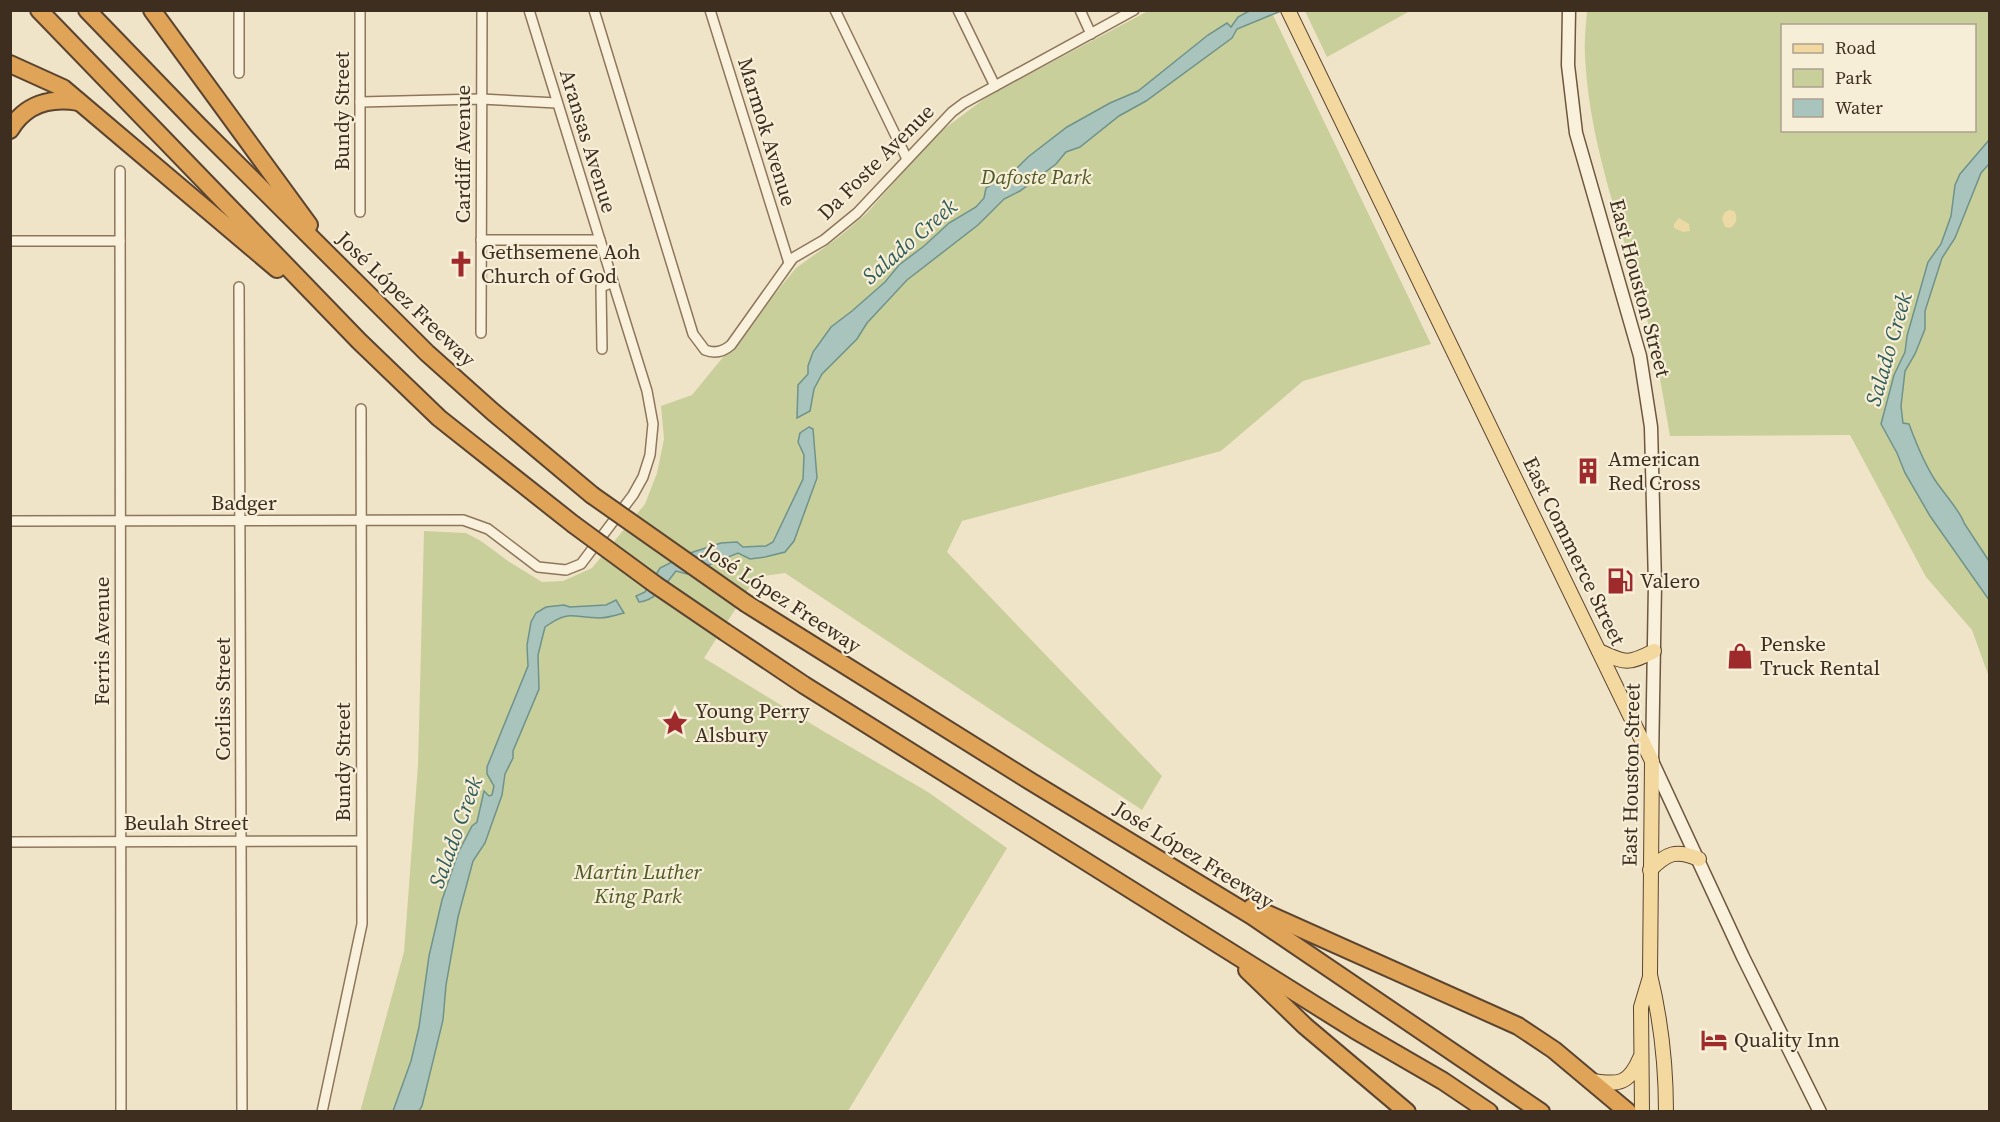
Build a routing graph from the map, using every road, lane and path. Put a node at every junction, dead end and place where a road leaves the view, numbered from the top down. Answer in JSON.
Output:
{"nodes":[{"id":1,"x":39,"y":10,"type":"edge"},
{"id":2,"x":87,"y":10,"type":"edge"},
{"id":3,"x":152,"y":10,"type":"edge"},
{"id":4,"x":239,"y":10,"type":"edge"},
{"id":5,"x":360,"y":10,"type":"edge"},
{"id":6,"x":482,"y":10,"type":"edge"},
{"id":7,"x":529,"y":10,"type":"edge"},
{"id":8,"x":594,"y":10,"type":"edge"},
{"id":9,"x":710,"y":10,"type":"edge"},
{"id":10,"x":835,"y":10,"type":"edge"},
{"id":11,"x":958,"y":10,"type":"edge"},
{"id":12,"x":1080,"y":10,"type":"edge"},
{"id":13,"x":1134,"y":10,"type":"edge"},
{"id":14,"x":1288,"y":10,"type":"edge"},
{"id":15,"x":1569,"y":10,"type":"edge"},
{"id":16,"x":1091,"y":34,"type":"junction"},
{"id":17,"x":10,"y":64,"type":"edge"},
{"id":18,"x":239,"y":74,"type":"dead end"},
{"id":19,"x":995,"y":86,"type":"junction"},
{"id":20,"x":481,"y":99,"type":"junction"},
{"id":21,"x":79,"y":102,"type":"junction"},
{"id":22,"x":360,"y":102,"type":"junction"},
{"id":23,"x":558,"y":103,"type":"junction"},
{"id":24,"x":10,"y":130,"type":"edge"},
{"id":25,"x":907,"y":159,"type":"junction"},
{"id":26,"x":120,"y":171,"type":"dead end"},
{"id":27,"x":360,"y":212,"type":"dead end"},
{"id":28,"x":481,"y":240,"type":"junction"},
{"id":29,"x":600,"y":240,"type":"junction"},
{"id":30,"x":120,"y":241,"type":"junction"},
{"id":31,"x":10,"y":242,"type":"edge"},
{"id":32,"x":331,"y":258,"type":"junction"},
{"id":33,"x":789,"y":263,"type":"junction"},
{"id":34,"x":613,"y":282,"type":"junction"},
{"id":35,"x":239,"y":287,"type":"dead end"},
{"id":36,"x":481,"y":333,"type":"dead end"},
{"id":37,"x":359,"y":341,"type":"junction"},
{"id":38,"x":602,"y":349,"type":"dead end"},
{"id":39,"x":361,"y":409,"type":"dead end"},
{"id":40,"x":10,"y":521,"type":"edge"},
{"id":41,"x":120,"y":521,"type":"junction"},
{"id":42,"x":241,"y":521,"type":"junction"},
{"id":43,"x":362,"y":522,"type":"junction"},
{"id":44,"x":476,"y":524,"type":"joint"},
{"id":45,"x":1599,"y":651,"type":"junction"},
{"id":46,"x":1654,"y":651,"type":"junction"},
{"id":47,"x":1652,"y":760,"type":"junction"},
{"id":48,"x":241,"y":841,"type":"junction"},
{"id":49,"x":361,"y":841,"type":"junction"},
{"id":50,"x":10,"y":842,"type":"edge"},
{"id":51,"x":120,"y":842,"type":"junction"},
{"id":52,"x":1699,"y":859,"type":"junction"},
{"id":53,"x":1650,"y":870,"type":"junction"},
{"id":54,"x":1193,"y":880,"type":"junction"},
{"id":55,"x":1223,"y":947,"type":"junction"},
{"id":56,"x":1650,"y":975,"type":"junction"},
{"id":57,"x":1641,"y":1056,"type":"junction"},
{"id":58,"x":1593,"y":1081,"type":"junction"},
{"id":59,"x":121,"y":1112,"type":"edge"},
{"id":60,"x":242,"y":1112,"type":"edge"},
{"id":61,"x":322,"y":1112,"type":"edge"},
{"id":62,"x":1407,"y":1112,"type":"edge"},
{"id":63,"x":1489,"y":1112,"type":"edge"},
{"id":64,"x":1541,"y":1112,"type":"edge"},
{"id":65,"x":1628,"y":1112,"type":"edge"},
{"id":66,"x":1642,"y":1112,"type":"edge"},
{"id":67,"x":1666,"y":1112,"type":"edge"},
{"id":68,"x":1820,"y":1112,"type":"edge"}],
"edges":[{"from":1,"to":37,"type":"highway"},
{"from":2,"to":32,"type":"highway","name":"José López Freeway"},
{"from":3,"to":32,"type":"highway"},
{"from":4,"to":18,"type":"street"},
{"from":5,"to":22,"type":"street","name":"Bundy Street"},
{"from":6,"to":20,"type":"street","name":"Cardiff Avenue"},
{"from":7,"to":23,"type":"street","name":"Aransas Avenue"},
{"from":8,"to":33,"type":"street","name":"Da Foste Avenue"},
{"from":9,"to":33,"type":"street","name":"Marmok Avenue"},
{"from":10,"to":25,"type":"street"},
{"from":11,"to":19,"type":"street"},
{"from":12,"to":16,"type":"street"},
{"from":13,"to":16,"type":"street","name":"Da Foste Avenue"},
{"from":14,"to":45,"type":"main road","name":"East Commerce Street"},
{"from":15,"to":46,"type":"main road","name":"East Houston Street"},
{"from":16,"to":19,"type":"street","name":"Da Foste Avenue"},
{"from":17,"to":21,"type":"highway"},
{"from":19,"to":25,"type":"street","name":"Da Foste Avenue"},
{"from":20,"to":22,"type":"street"},
{"from":20,"to":23,"type":"street"},
{"from":20,"to":28,"type":"street","name":"Cardiff Avenue"},
{"from":21,"to":24,"type":"highway"},
{"from":21,"to":37,"type":"highway"},
{"from":22,"to":27,"type":"street","name":"Bundy Street"},
{"from":23,"to":29,"type":"street","name":"Aransas Avenue"},
{"from":25,"to":33,"type":"street","name":"Da Foste Avenue"},
{"from":26,"to":30,"type":"street","name":"Ferris Avenue"},
{"from":28,"to":29,"type":"street"},
{"from":28,"to":36,"type":"street","name":"Cardiff Avenue"},
{"from":29,"to":34,"type":"street","name":"Aransas Avenue"},
{"from":30,"to":31,"type":"street"},
{"from":30,"to":41,"type":"street","name":"Ferris Avenue"},
{"from":32,"to":54,"type":"highway","name":"José López Freeway","bridge":true},
{"from":34,"to":38,"type":"street"},
{"from":34,"to":44,"type":"street","name":"Aransas Avenue"},
{"from":35,"to":42,"type":"street","name":"Corliss Street"},
{"from":37,"to":55,"type":"highway","bridge":true},
{"from":39,"to":43,"type":"street","name":"Bundy Street"},
{"from":40,"to":41,"type":"street","name":"Badger"},
{"from":41,"to":42,"type":"street","name":"Badger"},
{"from":41,"to":51,"type":"street","name":"Ferris Avenue"},
{"from":42,"to":43,"type":"street","name":"Badger"},
{"from":42,"to":48,"type":"street","name":"Corliss Street"},
{"from":43,"to":44,"type":"street","name":"Badger"},
{"from":43,"to":49,"type":"street","name":"Bundy Street"},
{"from":45,"to":46,"type":"main road"},
{"from":45,"to":47,"type":"main road","name":"East Commerce Street"},
{"from":46,"to":47,"type":"main road","name":"East Houston Street"},
{"from":47,"to":52,"type":"main road","name":"East Commerce Street"},
{"from":47,"to":53,"type":"main road","name":"East Houston Street"},
{"from":48,"to":49,"type":"street","name":"Beulah Street"},
{"from":48,"to":51,"type":"street","name":"Beulah Street"},
{"from":48,"to":60,"type":"street","name":"Corliss Street"},
{"from":49,"to":61,"type":"street","name":"Bundy Street"},
{"from":50,"to":51,"type":"street","name":"Beulah Street"},
{"from":51,"to":59,"type":"street","name":"Ferris Avenue"},
{"from":52,"to":53,"type":"main road"},
{"from":52,"to":68,"type":"main road","name":"East Commerce Street"},
{"from":53,"to":56,"type":"main road","name":"East Houston Street"},
{"from":54,"to":58,"type":"highway"},
{"from":54,"to":64,"type":"highway","name":"José López Freeway"},
{"from":55,"to":62,"type":"highway"},
{"from":55,"to":63,"type":"highway"},
{"from":56,"to":57,"type":"main road","name":"East Houston Street"},
{"from":56,"to":67,"type":"main road","name":"East Houston Street"},
{"from":57,"to":58,"type":"main road"},
{"from":57,"to":66,"type":"main road","name":"East Houston Street"},
{"from":58,"to":65,"type":"highway"}]}
